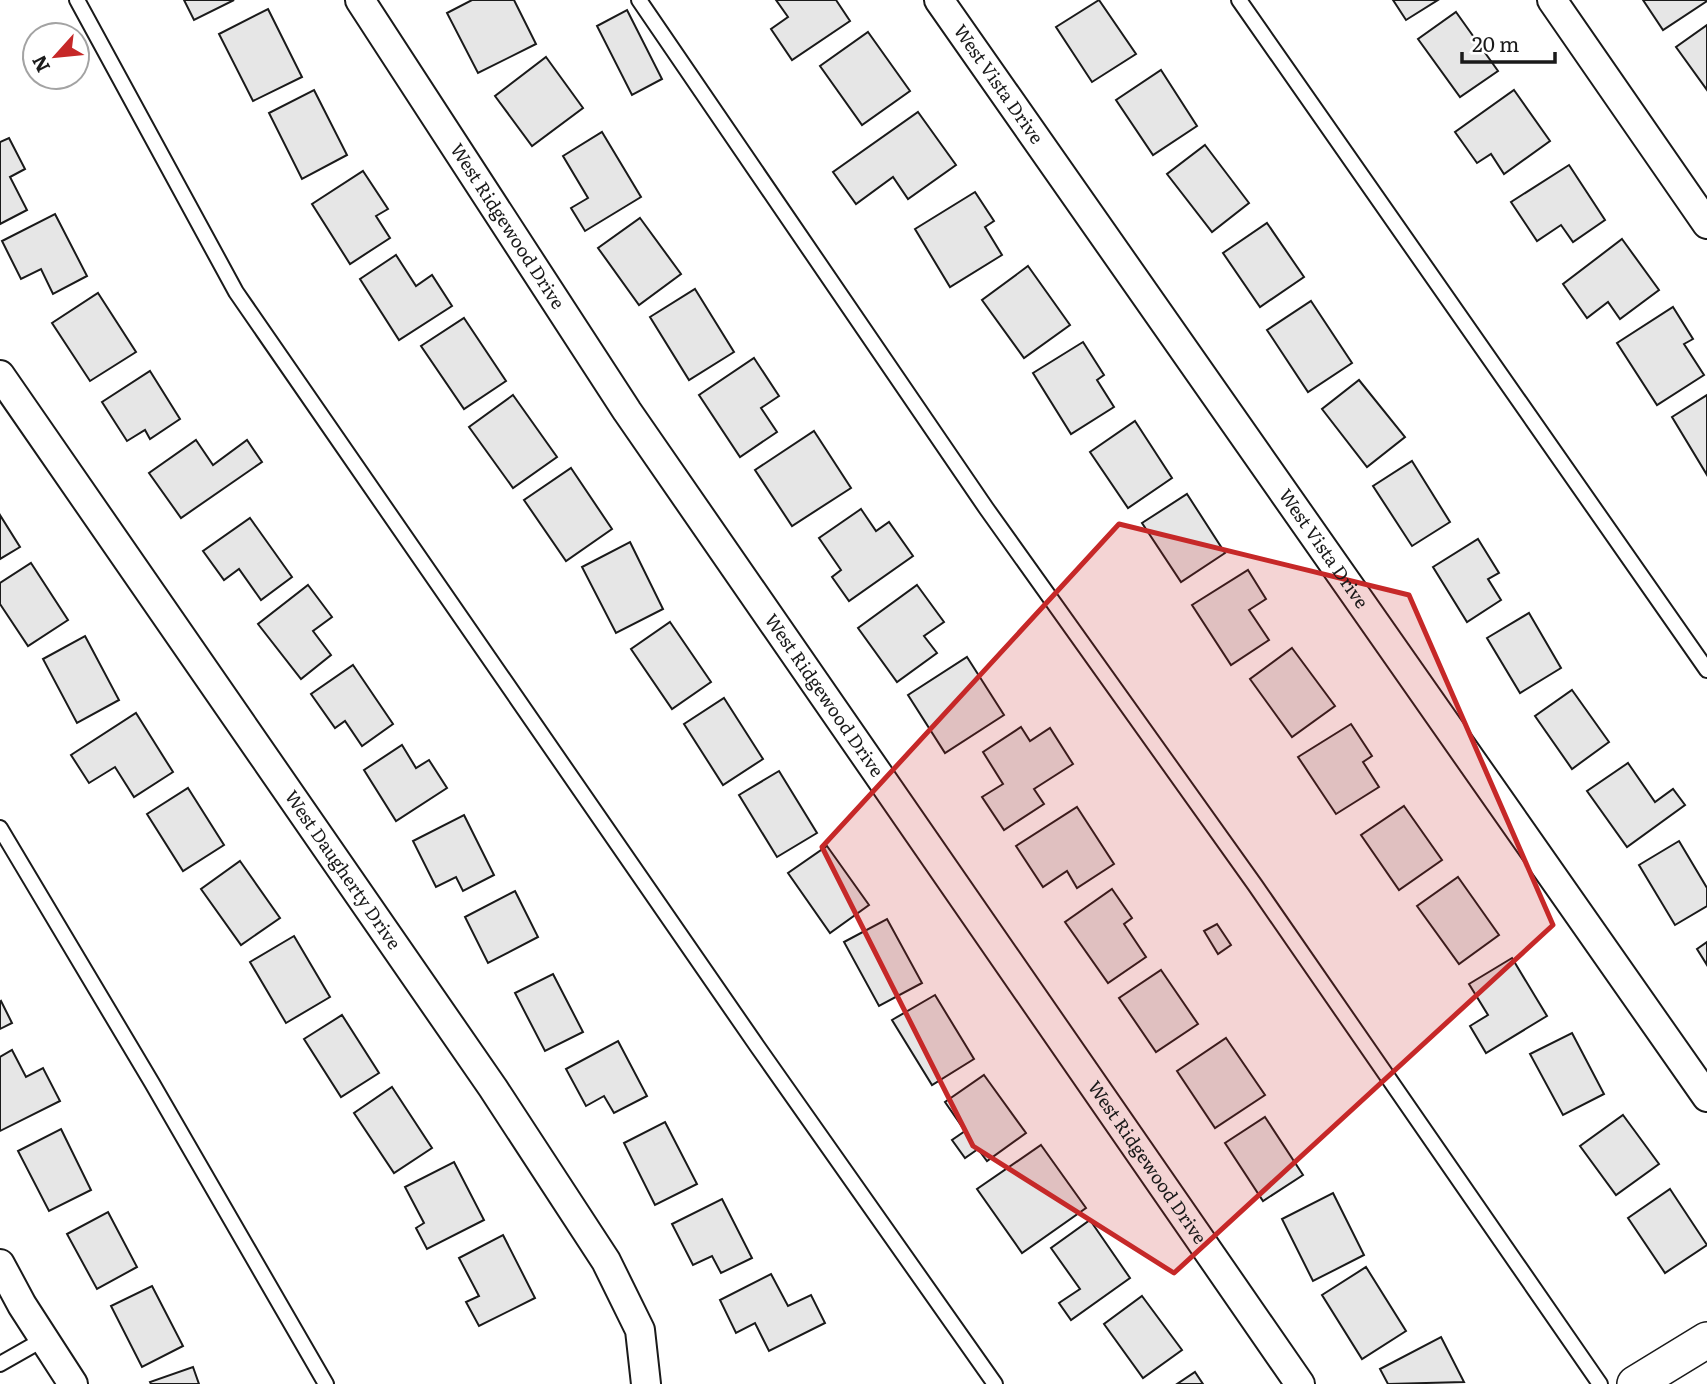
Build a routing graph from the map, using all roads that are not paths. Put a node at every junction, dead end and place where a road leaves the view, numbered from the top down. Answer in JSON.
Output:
{"nodes":[{"id":1,"x":77,"y":0,"type":"edge"},
{"id":2,"x":360,"y":0,"type":"edge"},
{"id":3,"x":639,"y":0,"type":"edge"},
{"id":4,"x":939,"y":0,"type":"edge"},
{"id":5,"x":1239,"y":0,"type":"edge"},
{"id":6,"x":1552,"y":0,"type":"edge"},
{"id":7,"x":1707,"y":225,"type":"edge"},
{"id":8,"x":0,"y":375,"type":"edge"},
{"id":9,"x":1707,"y":670,"type":"edge"},
{"id":10,"x":0,"y":828,"type":"edge"},
{"id":11,"x":1707,"y":1097,"type":"edge"},
{"id":12,"x":0,"y":1264,"type":"edge"},
{"id":13,"x":44,"y":1339,"type":"junction"},
{"id":14,"x":1707,"y":1340,"type":"edge"},
{"id":15,"x":0,"y":1364,"type":"edge"},
{"id":16,"x":73,"y":1384,"type":"edge"},
{"id":17,"x":326,"y":1384,"type":"edge"},
{"id":18,"x":646,"y":1384,"type":"edge"},
{"id":19,"x":995,"y":1384,"type":"edge"},
{"id":20,"x":1300,"y":1384,"type":"edge"},
{"id":21,"x":1600,"y":1384,"type":"edge"},
{"id":22,"x":1635,"y":1384,"type":"edge"}],
"edges":[{"from":1,"to":19,"type":"lane"},
{"from":2,"to":20,"type":"street","name":"West Ridgewood Drive"},
{"from":3,"to":21,"type":"lane"},
{"from":4,"to":11,"type":"street","name":"West Vista Drive"},
{"from":5,"to":9,"type":"lane"},
{"from":6,"to":7,"type":"street"},
{"from":8,"to":18,"type":"street","name":"West Daugherty Drive"},
{"from":10,"to":17,"type":"lane"},
{"from":12,"to":13,"type":"street"},
{"from":13,"to":15,"type":"lane"},
{"from":13,"to":16,"type":"street"},
{"from":14,"to":22,"type":"street"}]}
